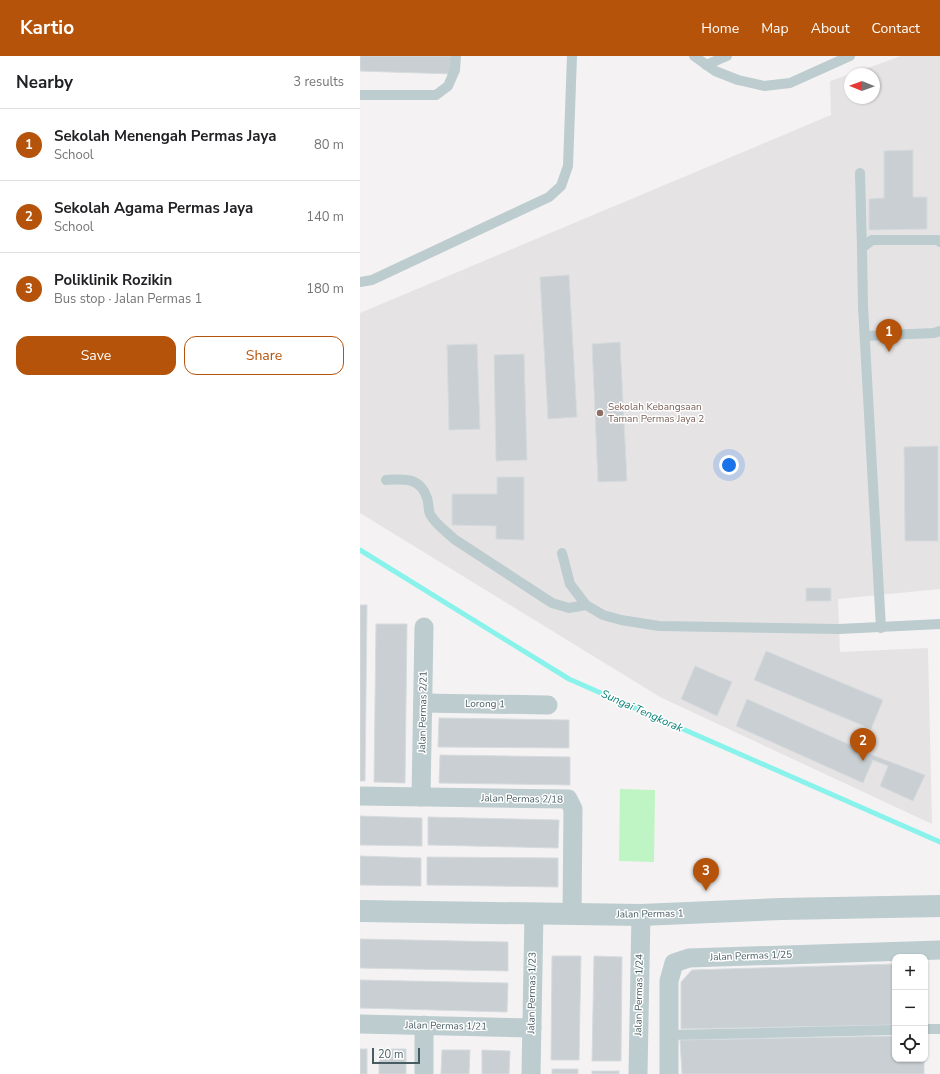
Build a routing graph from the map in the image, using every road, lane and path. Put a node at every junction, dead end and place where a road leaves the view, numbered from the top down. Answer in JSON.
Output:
{"nodes":[{"id":1,"x":456,"y":56,"type":"edge"},
{"id":2,"x":572,"y":56,"type":"edge"},
{"id":3,"x":694,"y":56,"type":"edge"},
{"id":4,"x":727,"y":56,"type":"edge"},
{"id":5,"x":850,"y":56,"type":"edge"},
{"id":6,"x":706,"y":65,"type":"junction"},
{"id":7,"x":360,"y":95,"type":"edge"},
{"id":8,"x":860,"y":173,"type":"dead end"},
{"id":9,"x":940,"y":242,"type":"edge"},
{"id":10,"x":862,"y":248,"type":"junction"},
{"id":11,"x":360,"y":282,"type":"edge"},
{"id":12,"x":940,"y":331,"type":"edge"},
{"id":13,"x":865,"y":336,"type":"junction"},
{"id":14,"x":386,"y":480,"type":"dead end"},
{"id":15,"x":562,"y":553,"type":"dead end"},
{"id":16,"x":586,"y":605,"type":"junction"},
{"id":17,"x":940,"y":624,"type":"edge"},
{"id":18,"x":424,"y":627,"type":"dead end"},
{"id":19,"x":881,"y":628,"type":"junction"},
{"id":20,"x":423,"y":703,"type":"junction"},
{"id":21,"x":548,"y":705,"type":"dead end"},
{"id":22,"x":360,"y":796,"type":"edge"},
{"id":23,"x":421,"y":797,"type":"junction"},
{"id":24,"x":940,"y":906,"type":"edge"},
{"id":25,"x":360,"y":911,"type":"edge"},
{"id":26,"x":534,"y":913,"type":"junction"},
{"id":27,"x":572,"y":914,"type":"junction"},
{"id":28,"x":641,"y":915,"type":"junction"},
{"id":29,"x":940,"y":950,"type":"edge"},
{"id":30,"x":360,"y":1024,"type":"edge"},
{"id":31,"x":424,"y":1026,"type":"junction"},
{"id":32,"x":532,"y":1028,"type":"junction"},
{"id":33,"x":928,"y":1029,"type":"edge"},
{"id":34,"x":940,"y":1029,"type":"edge"},
{"id":35,"x":892,"y":1030,"type":"edge"},
{"id":36,"x":669,"y":1035,"type":"junction"},
{"id":37,"x":424,"y":1074,"type":"edge"},
{"id":38,"x":531,"y":1074,"type":"edge"},
{"id":39,"x":638,"y":1074,"type":"edge"},
{"id":40,"x":669,"y":1074,"type":"edge"}],
"edges":[{"from":1,"to":7,"type":"lane"},
{"from":2,"to":11,"type":"lane"},
{"from":3,"to":6,"type":"lane"},
{"from":4,"to":6,"type":"lane"},
{"from":5,"to":6,"type":"lane"},
{"from":8,"to":10,"type":"lane"},
{"from":9,"to":10,"type":"lane"},
{"from":10,"to":13,"type":"lane"},
{"from":12,"to":13,"type":"lane"},
{"from":13,"to":19,"type":"lane"},
{"from":14,"to":16,"type":"lane"},
{"from":15,"to":16,"type":"lane"},
{"from":16,"to":19,"type":"lane"},
{"from":17,"to":19,"type":"lane"},
{"from":18,"to":20,"type":"street","name":"Jalan Permas 2/21"},
{"from":20,"to":21,"type":"street","name":"Lorong 1"},
{"from":20,"to":23,"type":"street","name":"Jalan Permas 2/21"},
{"from":22,"to":23,"type":"street","name":"Jalan Permas 2/18"},
{"from":23,"to":27,"type":"street","name":"Jalan Permas 2/18"},
{"from":24,"to":28,"type":"street","name":"Jalan Permas 1"},
{"from":25,"to":26,"type":"street","name":"Jalan Permas 1"},
{"from":26,"to":27,"type":"street","name":"Jalan Permas 1"},
{"from":26,"to":32,"type":"street","name":"Jalan Permas 1/23"},
{"from":27,"to":28,"type":"street","name":"Jalan Permas 1"},
{"from":28,"to":39,"type":"street","name":"Jalan Permas 1/24"},
{"from":29,"to":36,"type":"street","name":"Jalan Permas 1/25"},
{"from":30,"to":31,"type":"street","name":"Jalan Permas 1/21"},
{"from":31,"to":32,"type":"street","name":"Jalan Permas 1/21"},
{"from":31,"to":37,"type":"street"},
{"from":32,"to":38,"type":"street","name":"Jalan Permas 1/23"},
{"from":33,"to":34,"type":"lane"},
{"from":35,"to":36,"type":"lane"},
{"from":36,"to":40,"type":"street","name":"Jalan Permas 1/25"}]}
